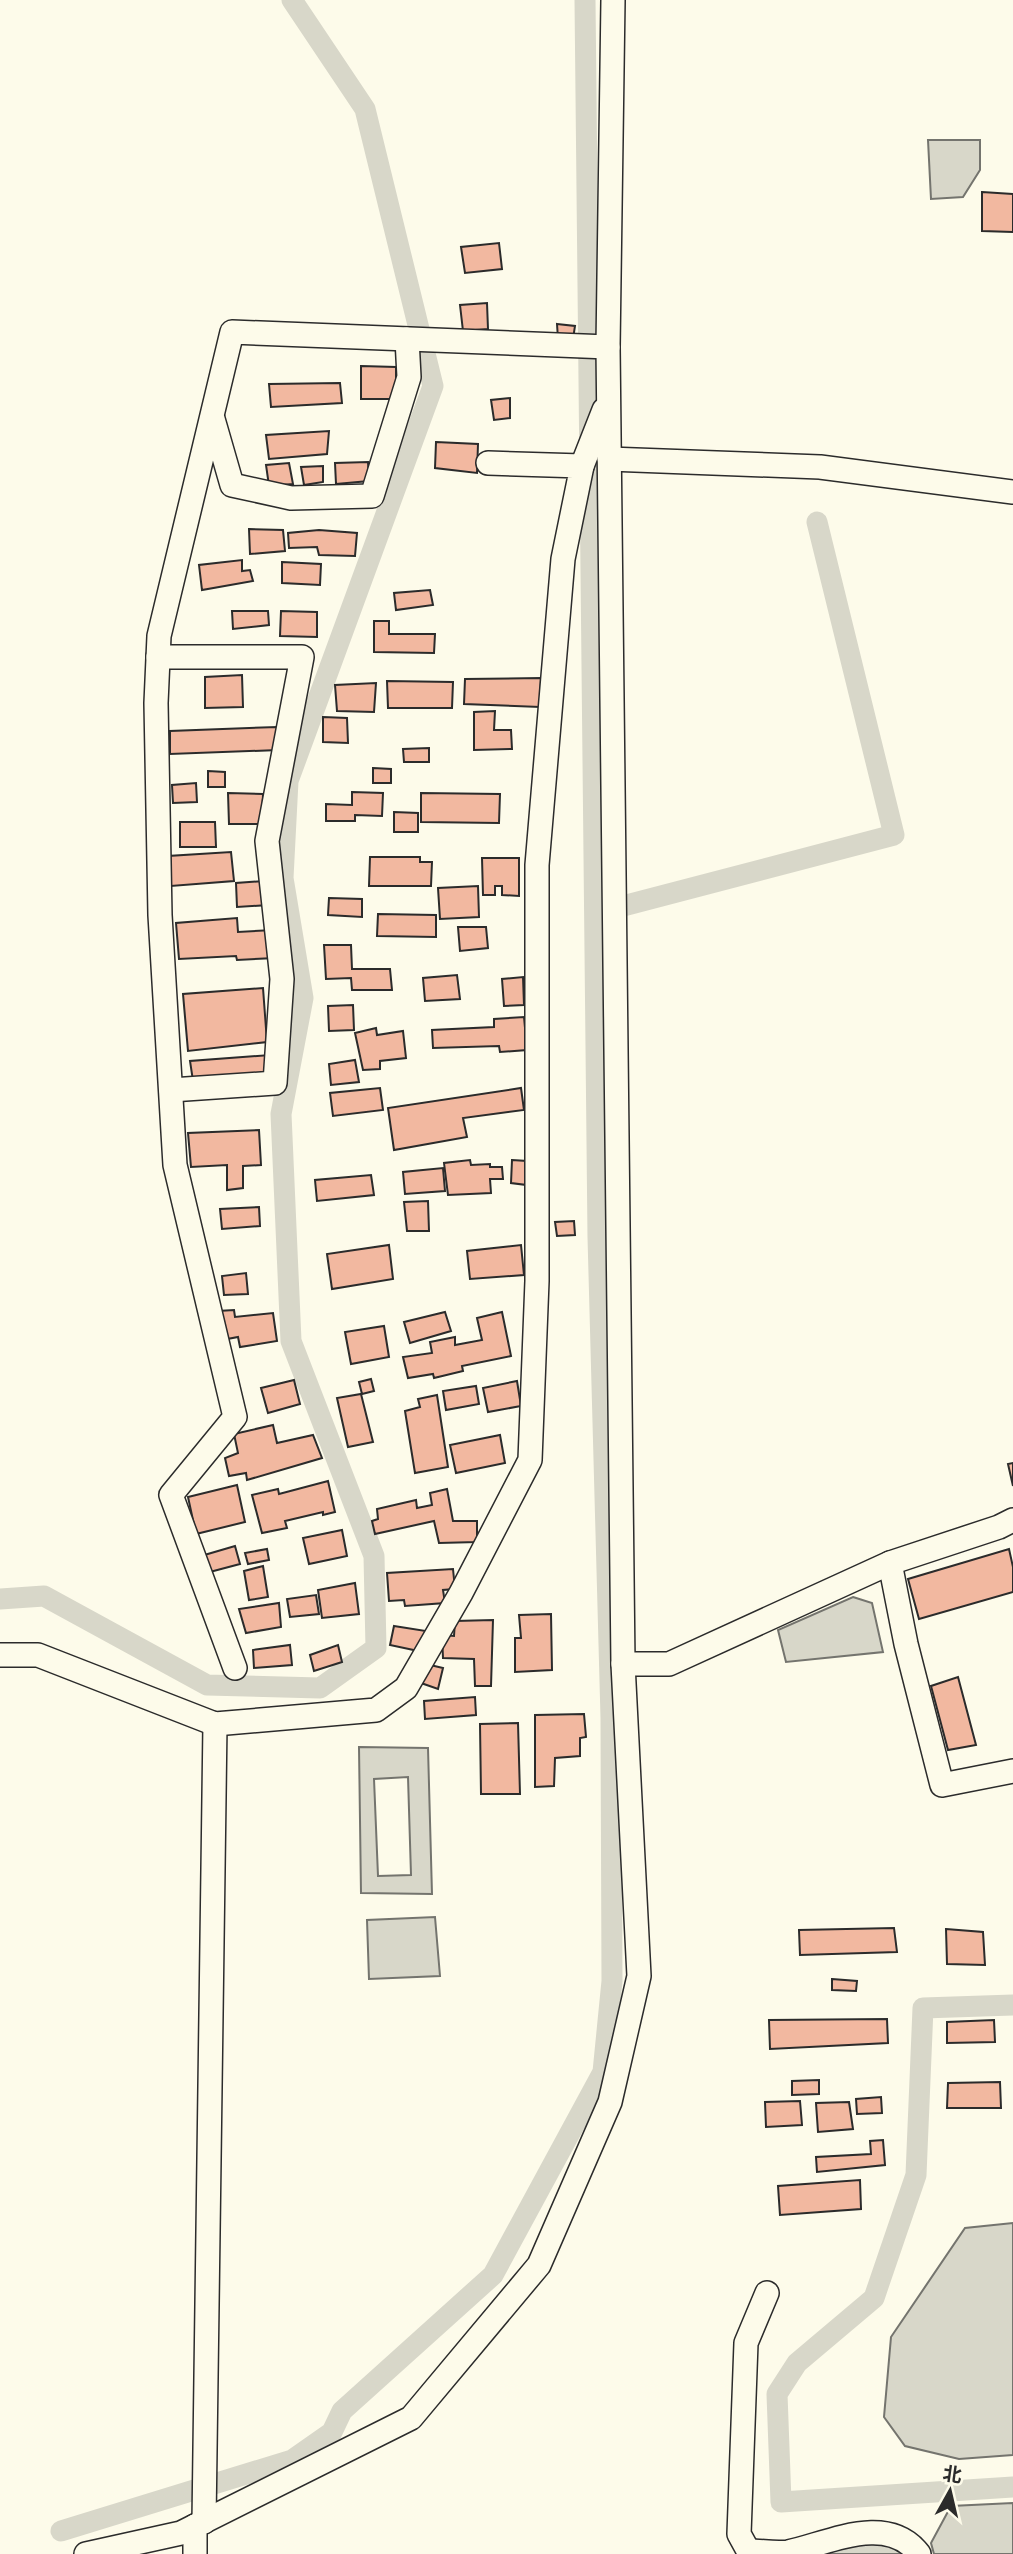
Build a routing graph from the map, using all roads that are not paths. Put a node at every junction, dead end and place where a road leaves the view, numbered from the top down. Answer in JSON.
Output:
{"nodes":[{"id":1,"x":613,"y":0,"type":"edge"},
{"id":2,"x":407,"y":339,"type":"junction"},
{"id":3,"x":608,"y":347,"type":"junction"},
{"id":4,"x":609,"y":398,"type":"junction"},
{"id":5,"x":212,"y":416,"type":"junction"},
{"id":6,"x":609,"y":459,"type":"junction"},
{"id":7,"x":488,"y":463,"type":"dead end"},
{"id":8,"x":582,"y":466,"type":"junction"},
{"id":9,"x":1013,"y":492,"type":"edge"},
{"id":10,"x":158,"y":657,"type":"junction"},
{"id":11,"x":170,"y":1090,"type":"junction"},
{"id":12,"x":1013,"y":1520,"type":"edge"},
{"id":13,"x":890,"y":1563,"type":"junction"},
{"id":14,"x":0,"y":1655,"type":"edge"},
{"id":15,"x":623,"y":1664,"type":"junction"},
{"id":16,"x":235,"y":1668,"type":"dead end"},
{"id":17,"x":215,"y":1724,"type":"junction"},
{"id":18,"x":1013,"y":1771,"type":"edge"},
{"id":19,"x":767,"y":2293,"type":"dead end"},
{"id":20,"x":200,"y":2524,"type":"junction"},
{"id":21,"x":750,"y":2552,"type":"edge"},
{"id":22,"x":86,"y":2554,"type":"edge"},
{"id":23,"x":195,"y":2554,"type":"edge"},
{"id":24,"x":919,"y":2554,"type":"edge"}],
"edges":[{"from":1,"to":3,"type":"street"},
{"from":2,"to":3,"type":"street"},
{"from":2,"to":5,"type":"street"},
{"from":2,"to":5,"type":"street"},
{"from":3,"to":4,"type":"street"},
{"from":4,"to":6,"type":"street"},
{"from":4,"to":8,"type":"street"},
{"from":5,"to":10,"type":"street"},
{"from":6,"to":9,"type":"street"},
{"from":6,"to":15,"type":"street"},
{"from":7,"to":8,"type":"street"},
{"from":8,"to":17,"type":"street"},
{"from":10,"to":11,"type":"street"},
{"from":10,"to":11,"type":"street"},
{"from":11,"to":16,"type":"street"},
{"from":12,"to":13,"type":"street"},
{"from":13,"to":15,"type":"street"},
{"from":13,"to":18,"type":"street"},
{"from":14,"to":17,"type":"street"},
{"from":15,"to":20,"type":"street"},
{"from":17,"to":20,"type":"street"},
{"from":19,"to":21,"type":"street"},
{"from":20,"to":22,"type":"street"},
{"from":20,"to":23,"type":"street"},
{"from":21,"to":24,"type":"street"}]}
